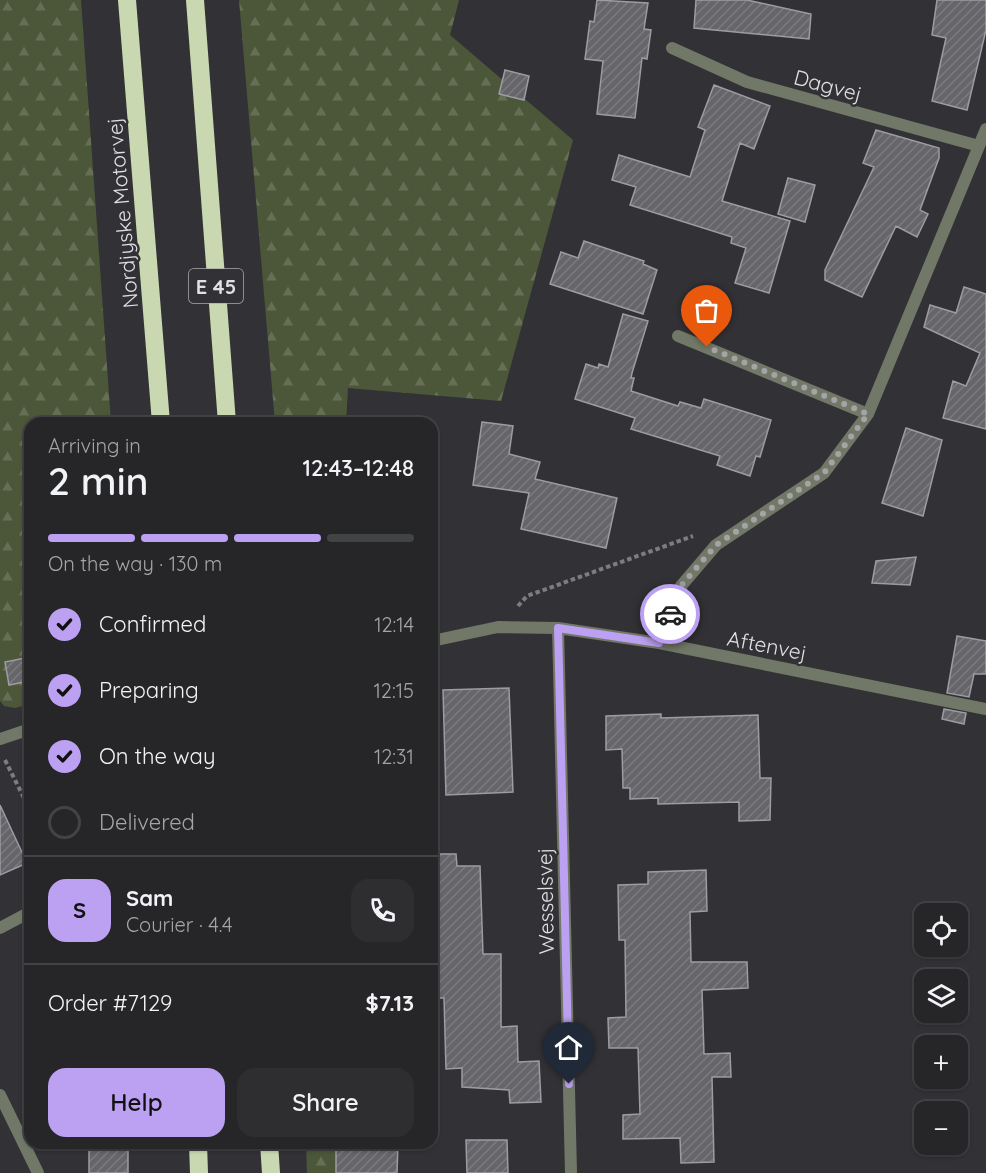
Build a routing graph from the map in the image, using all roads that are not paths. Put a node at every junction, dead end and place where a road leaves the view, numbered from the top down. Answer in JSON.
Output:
{"nodes":[{"id":1,"x":118,"y":0,"type":"edge"},
{"id":2,"x":127,"y":0,"type":"edge"},
{"id":3,"x":195,"y":0,"type":"edge"},
{"id":4,"x":672,"y":48,"type":"dead end"},
{"id":5,"x":986,"y":129,"type":"edge"},
{"id":6,"x":979,"y":146,"type":"junction"},
{"id":7,"x":140,"y":153,"type":"junction"},
{"id":8,"x":678,"y":336,"type":"dead end"},
{"id":9,"x":868,"y":414,"type":"junction"},
{"id":10,"x":161,"y":417,"type":"edge"},
{"id":11,"x":227,"y":417,"type":"edge"},
{"id":12,"x":558,"y":628,"type":"junction"},
{"id":13,"x":438,"y":640,"type":"edge"},
{"id":14,"x":659,"y":643,"type":"junction"},
{"id":15,"x":986,"y":709,"type":"edge"},
{"id":16,"x":24,"y":731,"type":"edge"},
{"id":17,"x":0,"y":739,"type":"edge"},
{"id":18,"x":24,"y":915,"type":"edge"},
{"id":19,"x":0,"y":927,"type":"edge"},
{"id":20,"x":0,"y":1095,"type":"edge"},
{"id":21,"x":24,"y":1144,"type":"edge"},
{"id":22,"x":26,"y":1149,"type":"edge"},
{"id":23,"x":198,"y":1149,"type":"edge"},
{"id":24,"x":269,"y":1149,"type":"edge"},
{"id":25,"x":38,"y":1173,"type":"edge"},
{"id":26,"x":199,"y":1173,"type":"edge"},
{"id":27,"x":271,"y":1173,"type":"edge"},
{"id":28,"x":571,"y":1173,"type":"edge"}],
"edges":[{"from":1,"to":7,"type":"highway"},
{"from":2,"to":7,"type":"highway","name":"Nordjyske Motorvej"},
{"from":3,"to":11,"type":"highway","number":"E 45"},
{"from":4,"to":6,"type":"street","name":"Dagvej"},
{"from":5,"to":6,"type":"street"},
{"from":6,"to":9,"type":"street"},
{"from":7,"to":10,"type":"highway","name":"Nordjyske Motorvej"},
{"from":8,"to":9,"type":"street"},
{"from":9,"to":14,"type":"street"},
{"from":12,"to":13,"type":"street","name":"Aftenvej"},
{"from":12,"to":14,"type":"street","name":"Aftenvej"},
{"from":12,"to":28,"type":"street","name":"Wesselsvej"},
{"from":14,"to":15,"type":"street","name":"Aftenvej"},
{"from":16,"to":17,"type":"street"},
{"from":18,"to":19,"type":"street"},
{"from":20,"to":21,"type":"street"},
{"from":22,"to":25,"type":"street"},
{"from":23,"to":26,"type":"highway"},
{"from":24,"to":27,"type":"highway"}]}
